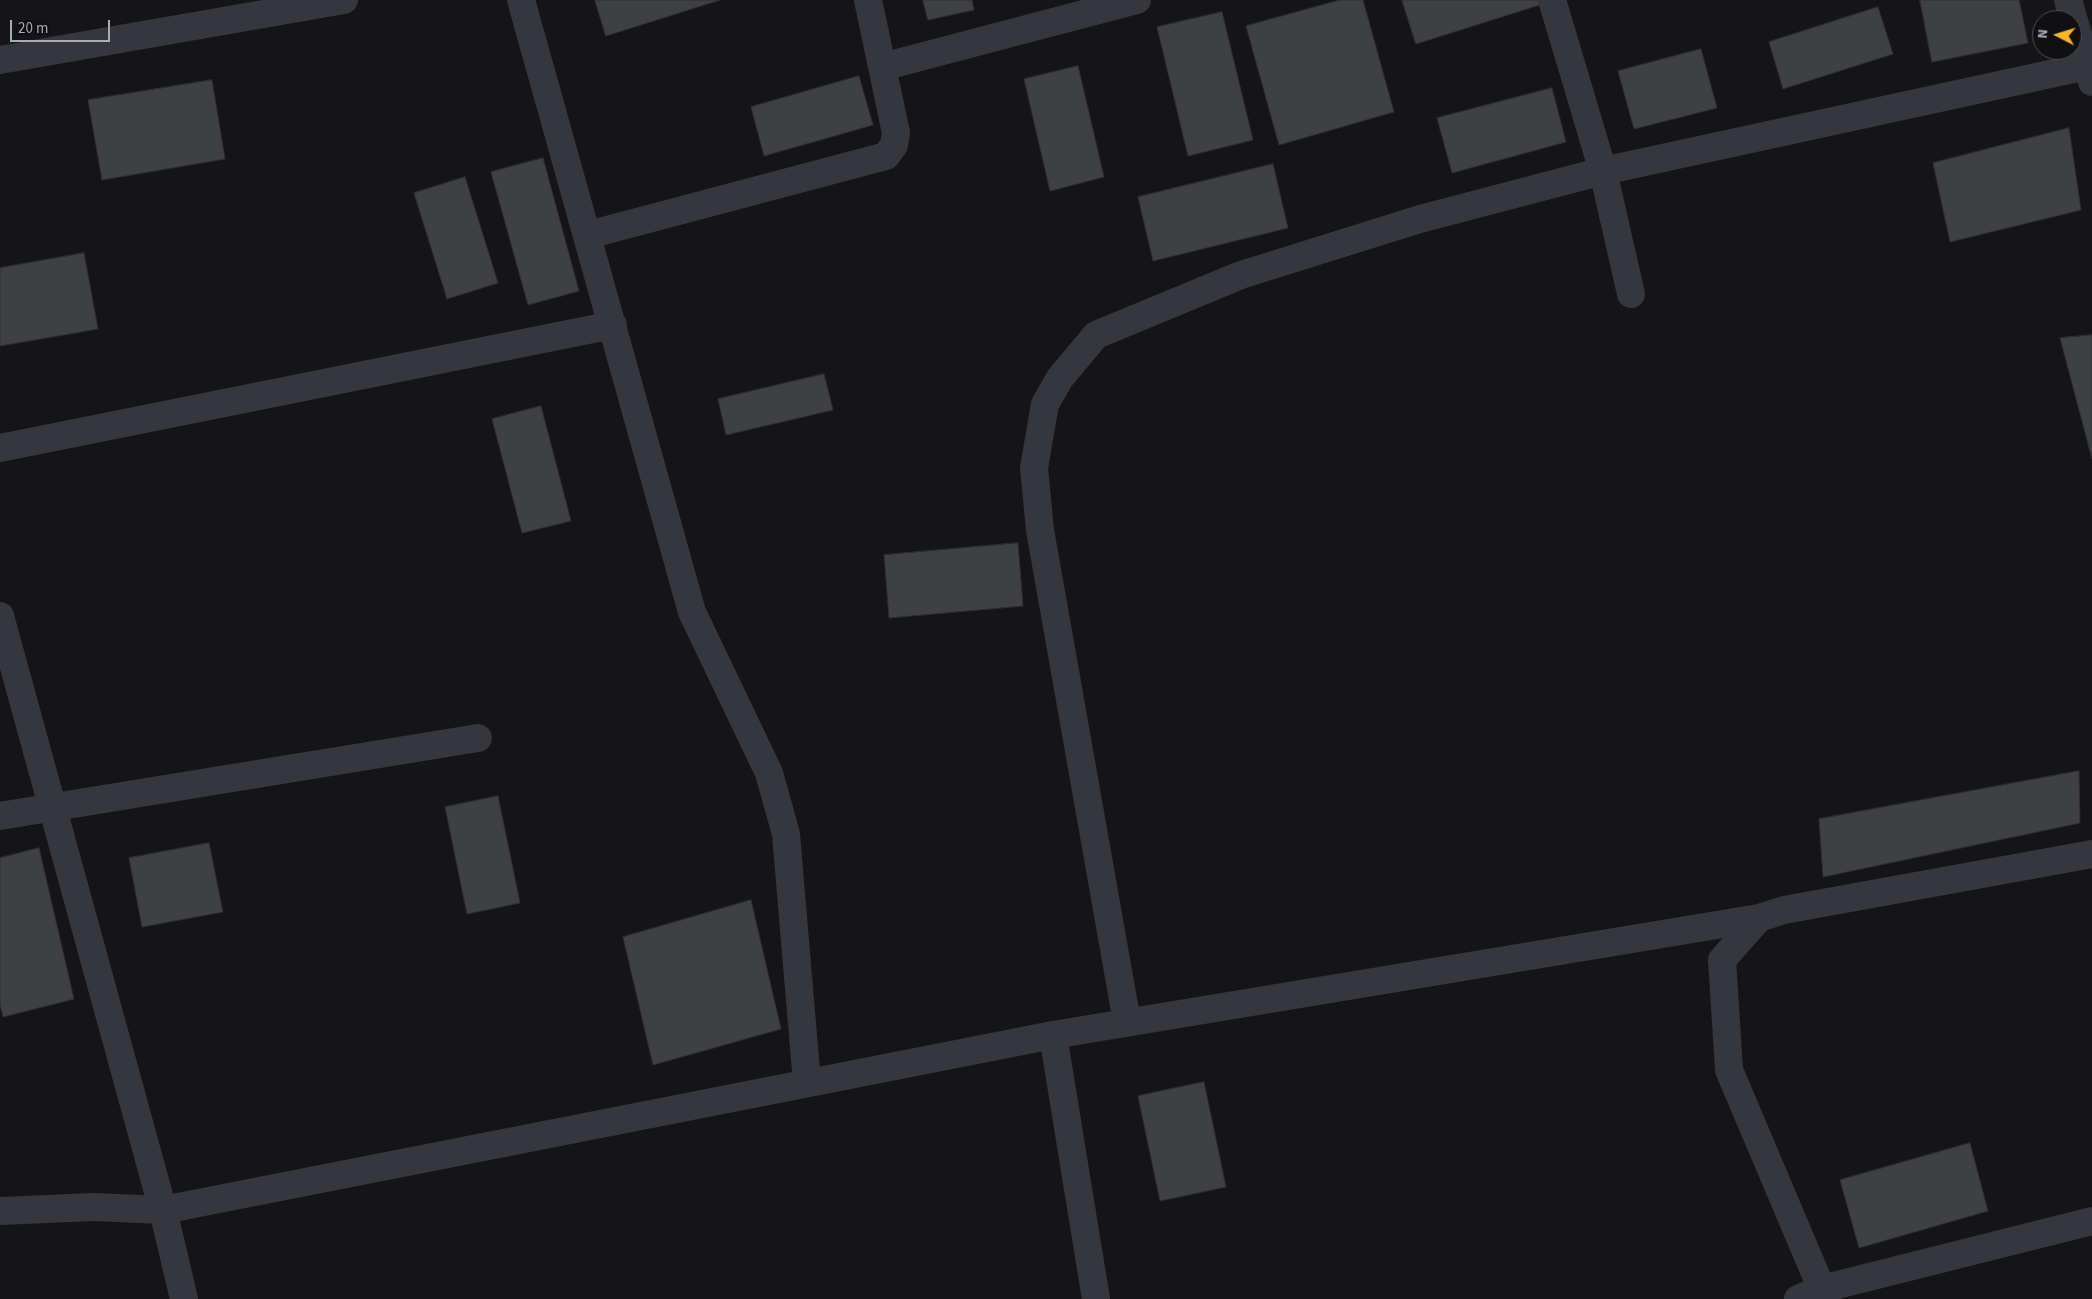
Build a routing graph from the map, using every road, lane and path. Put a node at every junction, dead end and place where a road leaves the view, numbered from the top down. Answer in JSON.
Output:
{"nodes":[{"id":1,"x":344,"y":0,"type":"edge"},
{"id":2,"x":521,"y":0,"type":"edge"},
{"id":3,"x":868,"y":0,"type":"edge"},
{"id":4,"x":1137,"y":0,"type":"edge"},
{"id":5,"x":1552,"y":0,"type":"edge"},
{"id":6,"x":2068,"y":0,"type":"edge"},
{"id":7,"x":0,"y":60,"type":"edge"},
{"id":8,"x":882,"y":67,"type":"junction"},
{"id":9,"x":2090,"y":75,"type":"edge"},
{"id":10,"x":1604,"y":171,"type":"junction"},
{"id":11,"x":588,"y":236,"type":"junction"},
{"id":12,"x":1631,"y":294,"type":"dead end"},
{"id":13,"x":613,"y":325,"type":"junction"},
{"id":14,"x":0,"y":448,"type":"edge"},
{"id":15,"x":0,"y":616,"type":"edge"},
{"id":16,"x":478,"y":738,"type":"dead end"},
{"id":17,"x":51,"y":807,"type":"junction"},
{"id":18,"x":0,"y":816,"type":"edge"},
{"id":19,"x":2092,"y":854,"type":"edge"},
{"id":20,"x":1758,"y":918,"type":"junction"},
{"id":21,"x":1127,"y":1022,"type":"junction"},
{"id":22,"x":1053,"y":1035,"type":"junction"},
{"id":23,"x":807,"y":1083,"type":"junction"},
{"id":24,"x":163,"y":1210,"type":"junction"},
{"id":25,"x":0,"y":1211,"type":"edge"},
{"id":26,"x":2092,"y":1221,"type":"edge"},
{"id":27,"x":1815,"y":1296,"type":"edge"},
{"id":28,"x":184,"y":1299,"type":"edge"},
{"id":29,"x":1096,"y":1299,"type":"edge"}],
"edges":[{"from":1,"to":7,"type":"street"},
{"from":2,"to":11,"type":"street"},
{"from":3,"to":8,"type":"street"},
{"from":4,"to":8,"type":"street"},
{"from":5,"to":10,"type":"street"},
{"from":6,"to":9,"type":"street"},
{"from":8,"to":11,"type":"street"},
{"from":9,"to":10,"type":"street"},
{"from":10,"to":12,"type":"street"},
{"from":10,"to":21,"type":"street"},
{"from":11,"to":13,"type":"street"},
{"from":13,"to":14,"type":"street"},
{"from":13,"to":23,"type":"street"},
{"from":15,"to":17,"type":"street"},
{"from":16,"to":17,"type":"street"},
{"from":17,"to":18,"type":"street"},
{"from":17,"to":24,"type":"street"},
{"from":19,"to":20,"type":"street"},
{"from":20,"to":21,"type":"street"},
{"from":20,"to":27,"type":"street"},
{"from":21,"to":22,"type":"street"},
{"from":22,"to":23,"type":"street"},
{"from":22,"to":29,"type":"street"},
{"from":23,"to":24,"type":"street"},
{"from":24,"to":25,"type":"street"},
{"from":24,"to":28,"type":"street"},
{"from":26,"to":27,"type":"street"}]}
